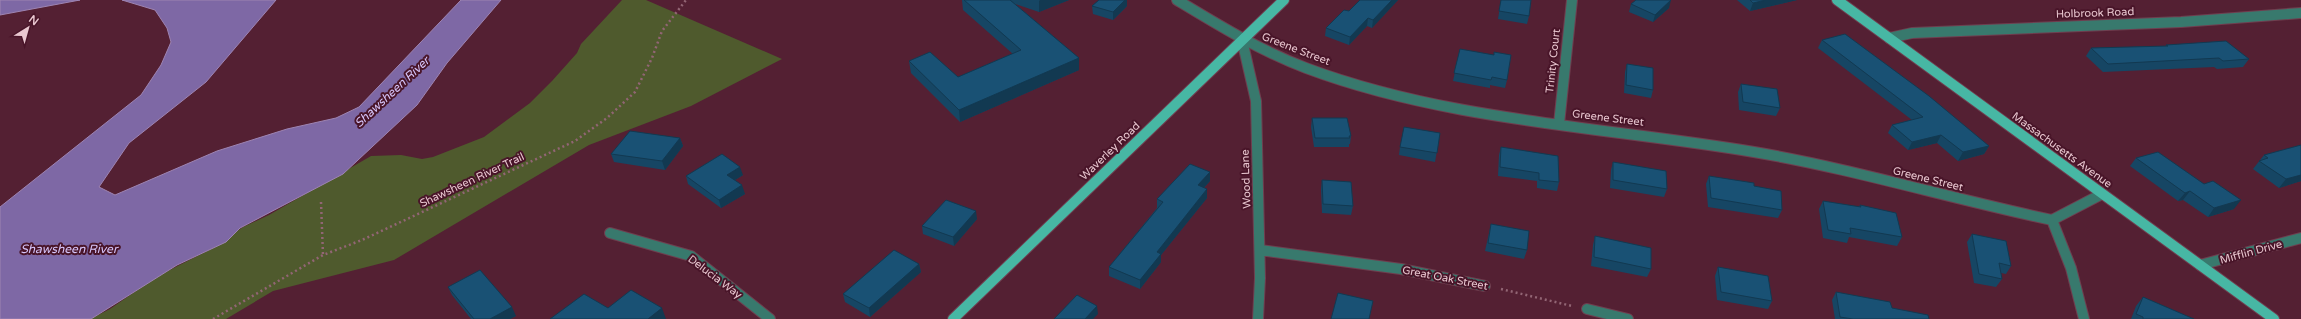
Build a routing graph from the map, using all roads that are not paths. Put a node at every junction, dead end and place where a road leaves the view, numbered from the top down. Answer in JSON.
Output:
{"nodes":[{"id":1,"x":1177,"y":0,"type":"edge"},
{"id":2,"x":1284,"y":0,"type":"edge"},
{"id":3,"x":1572,"y":0,"type":"edge"},
{"id":4,"x":1837,"y":0,"type":"edge"},
{"id":5,"x":2301,"y":13,"type":"edge"},
{"id":6,"x":1889,"y":38,"type":"junction"},
{"id":7,"x":1242,"y":40,"type":"junction"},
{"id":8,"x":1558,"y":124,"type":"junction"},
{"id":9,"x":2102,"y":194,"type":"junction"},
{"id":10,"x":2052,"y":220,"type":"junction"},
{"id":11,"x":610,"y":233,"type":"dead end"},
{"id":12,"x":2301,"y":238,"type":"edge"},
{"id":13,"x":1260,"y":250,"type":"junction"},
{"id":14,"x":2200,"y":265,"type":"junction"},
{"id":15,"x":1485,"y":286,"type":"road end"},
{"id":16,"x":1587,"y":309,"type":"road end"},
{"id":17,"x":770,"y":319,"type":"edge"},
{"id":18,"x":953,"y":319,"type":"edge"},
{"id":19,"x":1258,"y":319,"type":"edge"},
{"id":20,"x":1628,"y":319,"type":"edge"},
{"id":21,"x":2084,"y":319,"type":"edge"},
{"id":22,"x":2274,"y":319,"type":"edge"}],
"edges":[{"from":1,"to":7,"type":"street","name":"Greene Street"},
{"from":2,"to":7,"type":"main road","name":"Waverley Road"},
{"from":3,"to":8,"type":"street","name":"Trinity Court"},
{"from":4,"to":6,"type":"main road","name":"Massachusetts Avenue"},
{"from":5,"to":6,"type":"street","name":"Holbrook Road"},
{"from":6,"to":9,"type":"main road","name":"Massachusetts Avenue"},
{"from":7,"to":8,"type":"street","name":"Greene Street"},
{"from":7,"to":13,"type":"street","name":"Wood Lane"},
{"from":7,"to":18,"type":"main road","name":"Waverley Road"},
{"from":8,"to":10,"type":"street","name":"Greene Street"},
{"from":9,"to":10,"type":"street"},
{"from":9,"to":14,"type":"main road","name":"Massachusetts Avenue"},
{"from":10,"to":21,"type":"street"},
{"from":11,"to":17,"type":"street","name":"Delucia Way"},
{"from":12,"to":14,"type":"street","name":"Mifflin Drive"},
{"from":13,"to":15,"type":"street","name":"Great Oak Street"},
{"from":13,"to":19,"type":"street","name":"Wood Lane"},
{"from":14,"to":22,"type":"main road","name":"Massachusetts Avenue"},
{"from":16,"to":20,"type":"street"}]}
